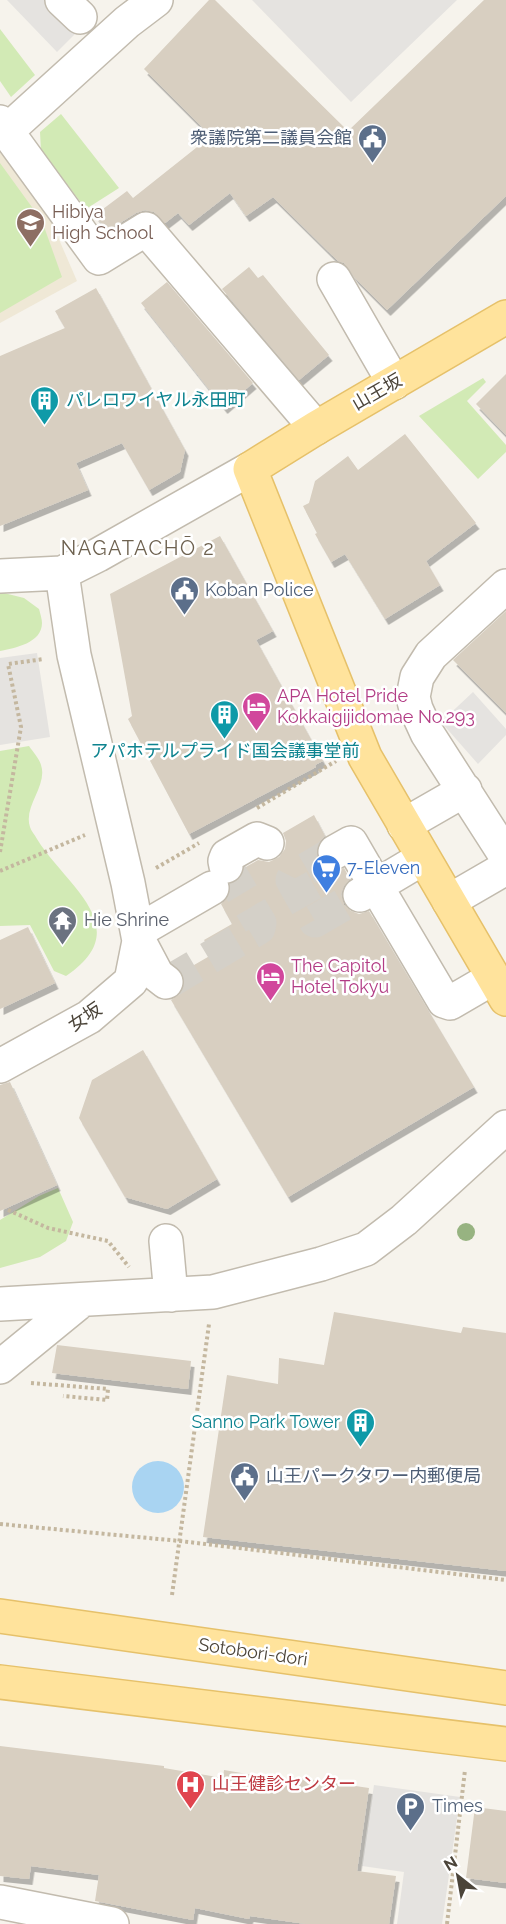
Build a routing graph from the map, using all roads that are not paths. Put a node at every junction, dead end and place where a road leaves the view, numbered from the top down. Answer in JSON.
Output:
{"nodes":[{"id":1,"x":156,"y":0,"type":"edge"},
{"id":2,"x":3,"y":127,"type":"edge"},
{"id":3,"x":334,"y":279,"type":"dead end"},
{"id":4,"x":506,"y":317,"type":"edge"},
{"id":5,"x":394,"y":383,"type":"junction"},
{"id":6,"x":316,"y":428,"type":"junction"},
{"id":7,"x":250,"y":469,"type":"junction"},
{"id":8,"x":62,"y":573,"type":"junction"},
{"id":9,"x":0,"y":576,"type":"edge"},
{"id":10,"x":506,"y":586,"type":"edge"},
{"id":11,"x":465,"y":790,"type":"junction"},
{"id":12,"x":404,"y":825,"type":"junction"},
{"id":13,"x":267,"y":843,"type":"dead end"},
{"id":14,"x":335,"y":852,"type":"tunnel mouth"},
{"id":15,"x":506,"y":856,"type":"edge"},
{"id":16,"x":423,"y":858,"type":"junction"},
{"id":17,"x":506,"y":868,"type":"edge"},
{"id":18,"x":368,"y":890,"type":"junction"},
{"id":19,"x":449,"y":901,"type":"junction"},
{"id":20,"x":138,"y":936,"type":"junction"},
{"id":21,"x":166,"y":982,"type":"dead end"},
{"id":22,"x":500,"y":988,"type":"edge"},
{"id":23,"x":0,"y":1066,"type":"edge"},
{"id":24,"x":506,"y":1127,"type":"edge"},
{"id":25,"x":166,"y":1241,"type":"dead end"},
{"id":26,"x":171,"y":1295,"type":"junction"},
{"id":27,"x":82,"y":1300,"type":"junction"},
{"id":28,"x":0,"y":1304,"type":"edge"},
{"id":29,"x":13,"y":1375,"type":"edge"},
{"id":30,"x":0,"y":1616,"type":"edge"},
{"id":31,"x":0,"y":1682,"type":"edge"},
{"id":32,"x":506,"y":1688,"type":"edge"},
{"id":33,"x":506,"y":1744,"type":"edge"},
{"id":34,"x":0,"y":1902,"type":"edge"},
{"id":35,"x":112,"y":1924,"type":"edge"}],
"edges":[{"from":1,"to":2,"type":"street"},
{"from":2,"to":6,"type":"street"},
{"from":3,"to":5,"type":"street"},
{"from":4,"to":5,"type":"main road","name":"山王坂"},
{"from":5,"to":6,"type":"main road","name":"山王坂"},
{"from":6,"to":7,"type":"main road","name":"山王坂"},
{"from":7,"to":8,"type":"street"},
{"from":7,"to":12,"type":"main road"},
{"from":8,"to":9,"type":"street"},
{"from":8,"to":20,"type":"street"},
{"from":10,"to":11,"type":"street"},
{"from":11,"to":12,"type":"street"},
{"from":11,"to":15,"type":"street"},
{"from":12,"to":16,"type":"main road"},
{"from":13,"to":20,"type":"street"},
{"from":14,"to":18,"type":"street"},
{"from":16,"to":18,"type":"street"},
{"from":16,"to":19,"type":"main road"},
{"from":17,"to":19,"type":"street"},
{"from":18,"to":22,"type":"street"},
{"from":19,"to":22,"type":"main road"},
{"from":20,"to":21,"type":"street"},
{"from":20,"to":23,"type":"street","name":"女坂"},
{"from":24,"to":26,"type":"street"},
{"from":25,"to":26,"type":"street"},
{"from":26,"to":27,"type":"street"},
{"from":27,"to":28,"type":"street"},
{"from":27,"to":29,"type":"street"},
{"from":30,"to":32,"type":"main road","name":"Sotobori-dori"},
{"from":31,"to":33,"type":"main road"},
{"from":34,"to":35,"type":"street"}]}
